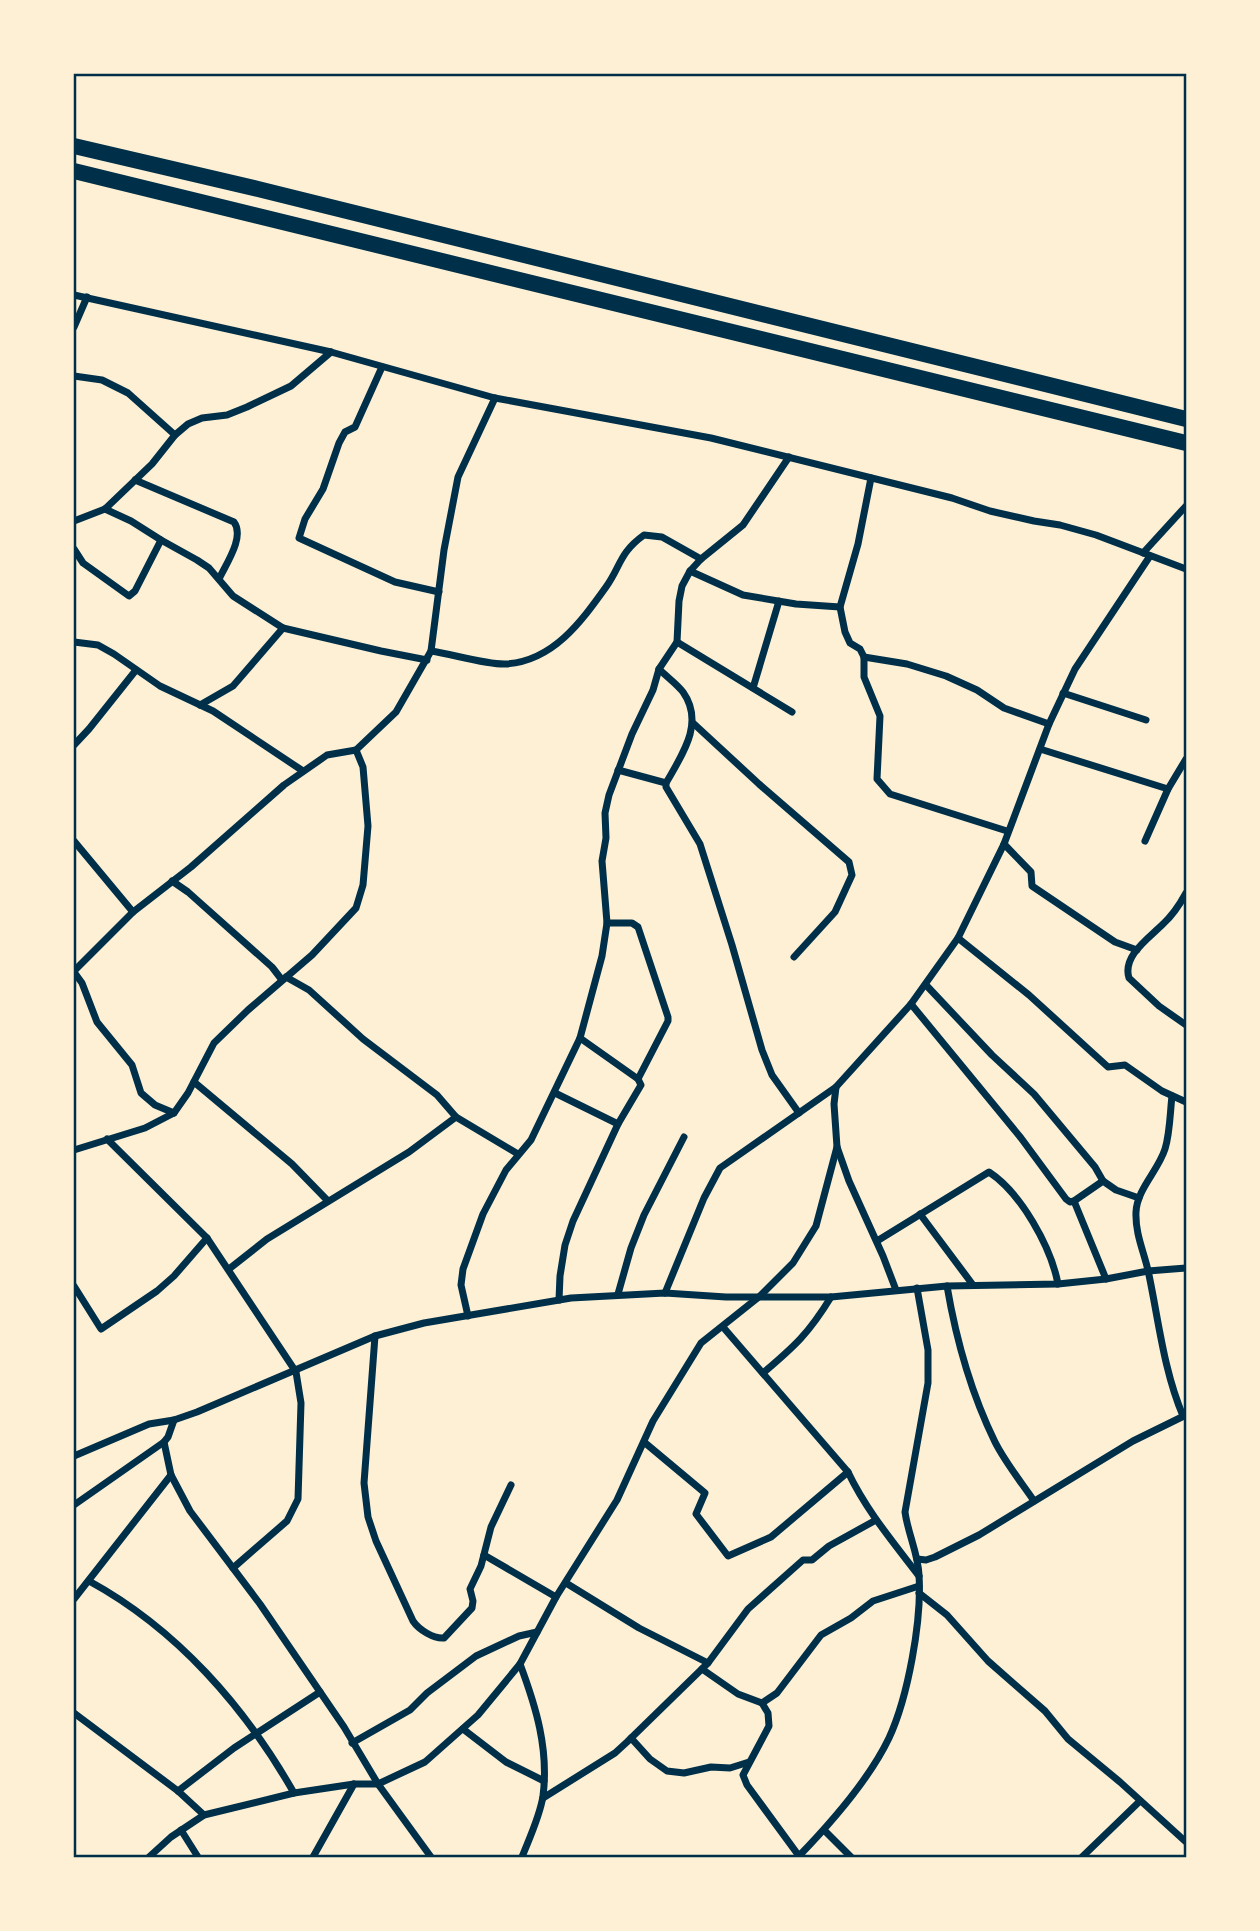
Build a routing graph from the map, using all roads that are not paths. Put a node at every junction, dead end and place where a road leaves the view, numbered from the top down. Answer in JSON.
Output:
{"nodes":[{"id":1,"x":74,"y":146,"type":"edge"},
{"id":2,"x":74,"y":171,"type":"edge"},
{"id":3,"x":74,"y":295,"type":"edge"},
{"id":4,"x":87,"y":297,"type":"junction"},
{"id":5,"x":74,"y":327,"type":"edge"},
{"id":6,"x":331,"y":352,"type":"junction"},
{"id":7,"x":382,"y":367,"type":"junction"},
{"id":8,"x":74,"y":376,"type":"edge"},
{"id":9,"x":495,"y":398,"type":"junction"},
{"id":10,"x":1186,"y":419,"type":"edge"},
{"id":11,"x":175,"y":435,"type":"junction"},
{"id":12,"x":1186,"y":443,"type":"edge"},
{"id":13,"x":789,"y":457,"type":"junction"},
{"id":14,"x":871,"y":478,"type":"junction"},
{"id":15,"x":135,"y":480,"type":"junction"},
{"id":16,"x":1186,"y":506,"type":"edge"},
{"id":17,"x":105,"y":509,"type":"junction"},
{"id":18,"x":74,"y":521,"type":"edge"},
{"id":19,"x":161,"y":540,"type":"junction"},
{"id":20,"x":74,"y":549,"type":"edge"},
{"id":21,"x":1146,"y":555,"type":"junction"},
{"id":22,"x":701,"y":559,"type":"junction"},
{"id":23,"x":1186,"y":569,"type":"edge"},
{"id":24,"x":690,"y":571,"type":"junction"},
{"id":25,"x":219,"y":579,"type":"junction"},
{"id":26,"x":439,"y":592,"type":"junction"},
{"id":27,"x":779,"y":601,"type":"junction"},
{"id":28,"x":840,"y":607,"type":"junction"},
{"id":29,"x":283,"y":628,"type":"junction"},
{"id":30,"x":74,"y":642,"type":"edge"},
{"id":31,"x":677,"y":642,"type":"junction"},
{"id":32,"x":431,"y":651,"type":"junction"},
{"id":33,"x":864,"y":657,"type":"junction"},
{"id":34,"x":427,"y":660,"type":"junction"},
{"id":35,"x":659,"y":669,"type":"junction"},
{"id":36,"x":136,"y":670,"type":"junction"},
{"id":37,"x":753,"y":688,"type":"junction"},
{"id":38,"x":1063,"y":693,"type":"junction"},
{"id":39,"x":200,"y":705,"type":"junction"},
{"id":40,"x":792,"y":712,"type":"dead end"},
{"id":41,"x":1146,"y":720,"type":"dead end"},
{"id":42,"x":694,"y":723,"type":"junction"},
{"id":43,"x":1049,"y":724,"type":"junction"},
{"id":44,"x":74,"y":745,"type":"edge"},
{"id":45,"x":1040,"y":749,"type":"junction"},
{"id":46,"x":356,"y":750,"type":"junction"},
{"id":47,"x":1186,"y":760,"type":"edge"},
{"id":48,"x":618,"y":770,"type":"junction"},
{"id":49,"x":303,"y":771,"type":"junction"},
{"id":50,"x":666,"y":783,"type":"junction"},
{"id":51,"x":1168,"y":789,"type":"junction"},
{"id":52,"x":1007,"y":831,"type":"junction"},
{"id":53,"x":74,"y":841,"type":"edge"},
{"id":54,"x":1145,"y":841,"type":"dead end"},
{"id":55,"x":1004,"y":844,"type":"junction"},
{"id":56,"x":172,"y":881,"type":"junction"},
{"id":57,"x":1186,"y":893,"type":"edge"},
{"id":58,"x":133,"y":912,"type":"junction"},
{"id":59,"x":607,"y":923,"type":"junction"},
{"id":60,"x":958,"y":939,"type":"junction"},
{"id":61,"x":1138,"y":950,"type":"junction"},
{"id":62,"x":794,"y":957,"type":"dead end"},
{"id":63,"x":74,"y":972,"type":"edge"},
{"id":64,"x":284,"y":978,"type":"junction"},
{"id":65,"x":926,"y":985,"type":"junction"},
{"id":66,"x":911,"y":1004,"type":"junction"},
{"id":67,"x":1186,"y":1025,"type":"edge"},
{"id":68,"x":580,"y":1038,"type":"junction"},
{"id":69,"x":638,"y":1079,"type":"junction"},
{"id":70,"x":194,"y":1082,"type":"junction"},
{"id":71,"x":836,"y":1087,"type":"junction"},
{"id":72,"x":555,"y":1093,"type":"junction"},
{"id":73,"x":1172,"y":1096,"type":"junction"},
{"id":74,"x":1186,"y":1102,"type":"edge"},
{"id":75,"x":174,"y":1113,"type":"junction"},
{"id":76,"x":799,"y":1113,"type":"junction"},
{"id":77,"x":456,"y":1117,"type":"junction"},
{"id":78,"x":618,"y":1124,"type":"junction"},
{"id":79,"x":684,"y":1137,"type":"dead end"},
{"id":80,"x":107,"y":1139,"type":"junction"},
{"id":81,"x":837,"y":1147,"type":"junction"},
{"id":82,"x":74,"y":1150,"type":"edge"},
{"id":83,"x":518,"y":1154,"type":"junction"},
{"id":84,"x":1103,"y":1181,"type":"junction"},
{"id":85,"x":1139,"y":1198,"type":"junction"},
{"id":86,"x":327,"y":1200,"type":"junction"},
{"id":87,"x":1074,"y":1201,"type":"junction"},
{"id":88,"x":920,"y":1214,"type":"junction"},
{"id":89,"x":207,"y":1238,"type":"junction"},
{"id":90,"x":877,"y":1241,"type":"junction"},
{"id":91,"x":1186,"y":1268,"type":"edge"},
{"id":92,"x":229,"y":1269,"type":"junction"},
{"id":93,"x":1148,"y":1271,"type":"junction"},
{"id":94,"x":1106,"y":1279,"type":"junction"},
{"id":95,"x":1058,"y":1284,"type":"junction"},
{"id":96,"x":973,"y":1285,"type":"junction"},
{"id":97,"x":74,"y":1286,"type":"edge"},
{"id":98,"x":947,"y":1286,"type":"junction"},
{"id":99,"x":916,"y":1288,"type":"junction"},
{"id":100,"x":896,"y":1290,"type":"junction"},
{"id":101,"x":665,"y":1293,"type":"junction"},
{"id":102,"x":618,"y":1294,"type":"junction"},
{"id":103,"x":760,"y":1296,"type":"junction"},
{"id":104,"x":831,"y":1297,"type":"junction"},
{"id":105,"x":559,"y":1300,"type":"junction"},
{"id":106,"x":468,"y":1316,"type":"junction"},
{"id":107,"x":723,"y":1327,"type":"junction"},
{"id":108,"x":375,"y":1336,"type":"junction"},
{"id":109,"x":296,"y":1372,"type":"junction"},
{"id":110,"x":763,"y":1373,"type":"junction"},
{"id":111,"x":1185,"y":1416,"type":"edge"},
{"id":112,"x":174,"y":1420,"type":"junction"},
{"id":113,"x":164,"y":1442,"type":"junction"},
{"id":114,"x":644,"y":1442,"type":"junction"},
{"id":115,"x":74,"y":1456,"type":"edge"},
{"id":116,"x":848,"y":1472,"type":"junction"},
{"id":117,"x":171,"y":1475,"type":"junction"},
{"id":118,"x":510,"y":1485,"type":"dead end"},
{"id":119,"x":1034,"y":1501,"type":"junction"},
{"id":120,"x":74,"y":1505,"type":"edge"},
{"id":121,"x":876,"y":1520,"type":"junction"},
{"id":122,"x":484,"y":1555,"type":"junction"},
{"id":123,"x":917,"y":1559,"type":"junction"},
{"id":124,"x":233,"y":1568,"type":"junction"},
{"id":125,"x":919,"y":1576,"type":"junction"},
{"id":126,"x":89,"y":1581,"type":"junction"},
{"id":127,"x":566,"y":1583,"type":"junction"},
{"id":128,"x":919,"y":1590,"type":"junction"},
{"id":129,"x":556,"y":1597,"type":"junction"},
{"id":130,"x":74,"y":1599,"type":"edge"},
{"id":131,"x":537,"y":1632,"type":"junction"},
{"id":132,"x":520,"y":1664,"type":"junction"},
{"id":133,"x":705,"y":1666,"type":"junction"},
{"id":134,"x":320,"y":1692,"type":"junction"},
{"id":135,"x":762,"y":1703,"type":"junction"},
{"id":136,"x":74,"y":1713,"type":"edge"},
{"id":137,"x":463,"y":1729,"type":"junction"},
{"id":138,"x":258,"y":1734,"type":"junction"},
{"id":139,"x":631,"y":1738,"type":"junction"},
{"id":140,"x":352,"y":1743,"type":"junction"},
{"id":141,"x":749,"y":1762,"type":"junction"},
{"id":142,"x":544,"y":1781,"type":"junction"},
{"id":143,"x":354,"y":1784,"type":"junction"},
{"id":144,"x":378,"y":1784,"type":"junction"},
{"id":145,"x":178,"y":1791,"type":"junction"},
{"id":146,"x":294,"y":1793,"type":"junction"},
{"id":147,"x":543,"y":1798,"type":"junction"},
{"id":148,"x":1140,"y":1801,"type":"junction"},
{"id":149,"x":204,"y":1815,"type":"junction"},
{"id":150,"x":181,"y":1830,"type":"junction"},
{"id":151,"x":825,"y":1831,"type":"junction"},
{"id":152,"x":1186,"y":1842,"type":"edge"},
{"id":153,"x":149,"y":1857,"type":"edge"},
{"id":154,"x":198,"y":1857,"type":"edge"},
{"id":155,"x":313,"y":1857,"type":"edge"},
{"id":156,"x":430,"y":1857,"type":"edge"},
{"id":157,"x":522,"y":1857,"type":"edge"},
{"id":158,"x":799,"y":1857,"type":"edge"},
{"id":159,"x":851,"y":1857,"type":"edge"},
{"id":160,"x":1082,"y":1857,"type":"edge"}],
"edges":[{"from":1,"to":10,"type":"main road"},
{"from":2,"to":12,"type":"main road"},
{"from":3,"to":4,"type":"street"},
{"from":4,"to":5,"type":"street"},
{"from":4,"to":6,"type":"street"},
{"from":6,"to":7,"type":"street"},
{"from":6,"to":11,"type":"street"},
{"from":7,"to":9,"type":"street"},
{"from":7,"to":26,"type":"street"},
{"from":8,"to":11,"type":"street"},
{"from":9,"to":13,"type":"street"},
{"from":9,"to":26,"type":"street"},
{"from":11,"to":15,"type":"street"},
{"from":13,"to":14,"type":"street"},
{"from":13,"to":22,"type":"street"},
{"from":14,"to":21,"type":"street"},
{"from":14,"to":28,"type":"street"},
{"from":15,"to":17,"type":"street"},
{"from":15,"to":25,"type":"street"},
{"from":16,"to":21,"type":"street"},
{"from":17,"to":18,"type":"street"},
{"from":17,"to":19,"type":"street"},
{"from":19,"to":20,"type":"street"},
{"from":19,"to":25,"type":"street"},
{"from":21,"to":23,"type":"street"},
{"from":21,"to":38,"type":"street"},
{"from":22,"to":24,"type":"street"},
{"from":22,"to":32,"type":"street"},
{"from":24,"to":27,"type":"street"},
{"from":24,"to":31,"type":"street"},
{"from":25,"to":29,"type":"street"},
{"from":26,"to":32,"type":"street"},
{"from":27,"to":28,"type":"street"},
{"from":27,"to":37,"type":"street"},
{"from":28,"to":33,"type":"street"},
{"from":29,"to":34,"type":"street"},
{"from":29,"to":39,"type":"street"},
{"from":30,"to":36,"type":"street"},
{"from":31,"to":35,"type":"street"},
{"from":31,"to":37,"type":"street"},
{"from":32,"to":34,"type":"street"},
{"from":33,"to":43,"type":"street"},
{"from":33,"to":52,"type":"street"},
{"from":34,"to":46,"type":"street"},
{"from":35,"to":42,"type":"street"},
{"from":35,"to":48,"type":"street"},
{"from":36,"to":39,"type":"street"},
{"from":36,"to":44,"type":"street"},
{"from":37,"to":40,"type":"street"},
{"from":38,"to":41,"type":"street"},
{"from":38,"to":43,"type":"street"},
{"from":39,"to":49,"type":"street"},
{"from":42,"to":50,"type":"street"},
{"from":42,"to":62,"type":"street"},
{"from":43,"to":45,"type":"street"},
{"from":45,"to":51,"type":"street"},
{"from":45,"to":52,"type":"street"},
{"from":46,"to":49,"type":"street"},
{"from":46,"to":64,"type":"street"},
{"from":47,"to":51,"type":"street"},
{"from":48,"to":50,"type":"street"},
{"from":48,"to":59,"type":"street"},
{"from":49,"to":56,"type":"street"},
{"from":50,"to":76,"type":"street"},
{"from":51,"to":54,"type":"street"},
{"from":52,"to":55,"type":"street"},
{"from":53,"to":58,"type":"street"},
{"from":55,"to":60,"type":"street"},
{"from":55,"to":61,"type":"street"},
{"from":56,"to":58,"type":"street"},
{"from":56,"to":64,"type":"street"},
{"from":57,"to":61,"type":"street"},
{"from":58,"to":63,"type":"street"},
{"from":59,"to":68,"type":"street"},
{"from":59,"to":69,"type":"street"},
{"from":60,"to":65,"type":"street"},
{"from":60,"to":73,"type":"street"},
{"from":61,"to":67,"type":"street"},
{"from":63,"to":75,"type":"street"},
{"from":64,"to":70,"type":"street"},
{"from":64,"to":77,"type":"street"},
{"from":65,"to":66,"type":"street"},
{"from":65,"to":84,"type":"street"},
{"from":66,"to":71,"type":"street"},
{"from":66,"to":87,"type":"street"},
{"from":68,"to":69,"type":"street"},
{"from":68,"to":72,"type":"street"},
{"from":69,"to":78,"type":"street"},
{"from":70,"to":75,"type":"street"},
{"from":70,"to":86,"type":"street"},
{"from":71,"to":76,"type":"street"},
{"from":71,"to":81,"type":"street"},
{"from":72,"to":78,"type":"street"},
{"from":72,"to":83,"type":"street"},
{"from":73,"to":74,"type":"street"},
{"from":73,"to":85,"type":"street"},
{"from":75,"to":80,"type":"street"},
{"from":76,"to":101,"type":"street"},
{"from":77,"to":83,"type":"street"},
{"from":77,"to":86,"type":"street"},
{"from":78,"to":105,"type":"street"},
{"from":79,"to":102,"type":"street"},
{"from":80,"to":82,"type":"street"},
{"from":80,"to":89,"type":"street"},
{"from":81,"to":90,"type":"street"},
{"from":81,"to":103,"type":"street"},
{"from":83,"to":106,"type":"street"},
{"from":84,"to":85,"type":"street"},
{"from":84,"to":87,"type":"street"},
{"from":85,"to":93,"type":"street"},
{"from":86,"to":92,"type":"street"},
{"from":87,"to":94,"type":"street"},
{"from":88,"to":90,"type":"street"},
{"from":88,"to":95,"type":"street"},
{"from":88,"to":96,"type":"street"},
{"from":89,"to":92,"type":"street"},
{"from":89,"to":97,"type":"street"},
{"from":90,"to":100,"type":"street"},
{"from":91,"to":93,"type":"street"},
{"from":92,"to":109,"type":"street"},
{"from":93,"to":94,"type":"street"},
{"from":93,"to":111,"type":"street"},
{"from":94,"to":95,"type":"street"},
{"from":95,"to":96,"type":"street"},
{"from":96,"to":98,"type":"street"},
{"from":98,"to":99,"type":"street"},
{"from":98,"to":119,"type":"street"},
{"from":99,"to":100,"type":"street"},
{"from":99,"to":123,"type":"street"},
{"from":100,"to":104,"type":"street"},
{"from":101,"to":102,"type":"street"},
{"from":101,"to":103,"type":"street"},
{"from":102,"to":105,"type":"street"},
{"from":103,"to":104,"type":"street"},
{"from":103,"to":107,"type":"street"},
{"from":104,"to":110,"type":"street"},
{"from":105,"to":106,"type":"street"},
{"from":106,"to":108,"type":"street"},
{"from":107,"to":110,"type":"street"},
{"from":107,"to":114,"type":"street"},
{"from":108,"to":109,"type":"street"},
{"from":108,"to":122,"type":"street"},
{"from":109,"to":112,"type":"street"},
{"from":109,"to":124,"type":"street"},
{"from":110,"to":116,"type":"street"},
{"from":111,"to":119,"type":"street"},
{"from":112,"to":113,"type":"street"},
{"from":112,"to":115,"type":"street"},
{"from":113,"to":117,"type":"street"},
{"from":113,"to":120,"type":"street"},
{"from":114,"to":116,"type":"street"},
{"from":114,"to":127,"type":"street"},
{"from":116,"to":121,"type":"street"},
{"from":117,"to":124,"type":"street"},
{"from":117,"to":126,"type":"street"},
{"from":118,"to":122,"type":"street"},
{"from":119,"to":123,"type":"street"},
{"from":121,"to":125,"type":"street"},
{"from":121,"to":133,"type":"street"},
{"from":122,"to":129,"type":"street"},
{"from":123,"to":125,"type":"street"},
{"from":124,"to":134,"type":"street"},
{"from":125,"to":128,"type":"street"},
{"from":126,"to":130,"type":"street"},
{"from":126,"to":138,"type":"street"},
{"from":127,"to":129,"type":"street"},
{"from":127,"to":133,"type":"street"},
{"from":128,"to":135,"type":"street"},
{"from":128,"to":148,"type":"street"},
{"from":128,"to":151,"type":"street"},
{"from":129,"to":131,"type":"street"},
{"from":131,"to":132,"type":"street"},
{"from":131,"to":140,"type":"street"},
{"from":132,"to":137,"type":"street"},
{"from":132,"to":142,"type":"street"},
{"from":133,"to":135,"type":"street"},
{"from":133,"to":139,"type":"street"},
{"from":134,"to":138,"type":"street"},
{"from":134,"to":140,"type":"street"},
{"from":135,"to":141,"type":"street"},
{"from":136,"to":145,"type":"street"},
{"from":137,"to":142,"type":"street"},
{"from":137,"to":144,"type":"street"},
{"from":138,"to":145,"type":"street"},
{"from":138,"to":146,"type":"street"},
{"from":139,"to":141,"type":"street"},
{"from":139,"to":147,"type":"street"},
{"from":140,"to":144,"type":"street"},
{"from":141,"to":158,"type":"street"},
{"from":142,"to":147,"type":"street"},
{"from":143,"to":144,"type":"street"},
{"from":143,"to":146,"type":"street"},
{"from":143,"to":155,"type":"street"},
{"from":144,"to":156,"type":"street"},
{"from":145,"to":149,"type":"street"},
{"from":146,"to":149,"type":"street"},
{"from":147,"to":157,"type":"street"},
{"from":148,"to":152,"type":"street"},
{"from":148,"to":160,"type":"street"},
{"from":149,"to":150,"type":"street"},
{"from":150,"to":153,"type":"street"},
{"from":150,"to":154,"type":"street"},
{"from":151,"to":158,"type":"street"},
{"from":151,"to":159,"type":"street"}]}
